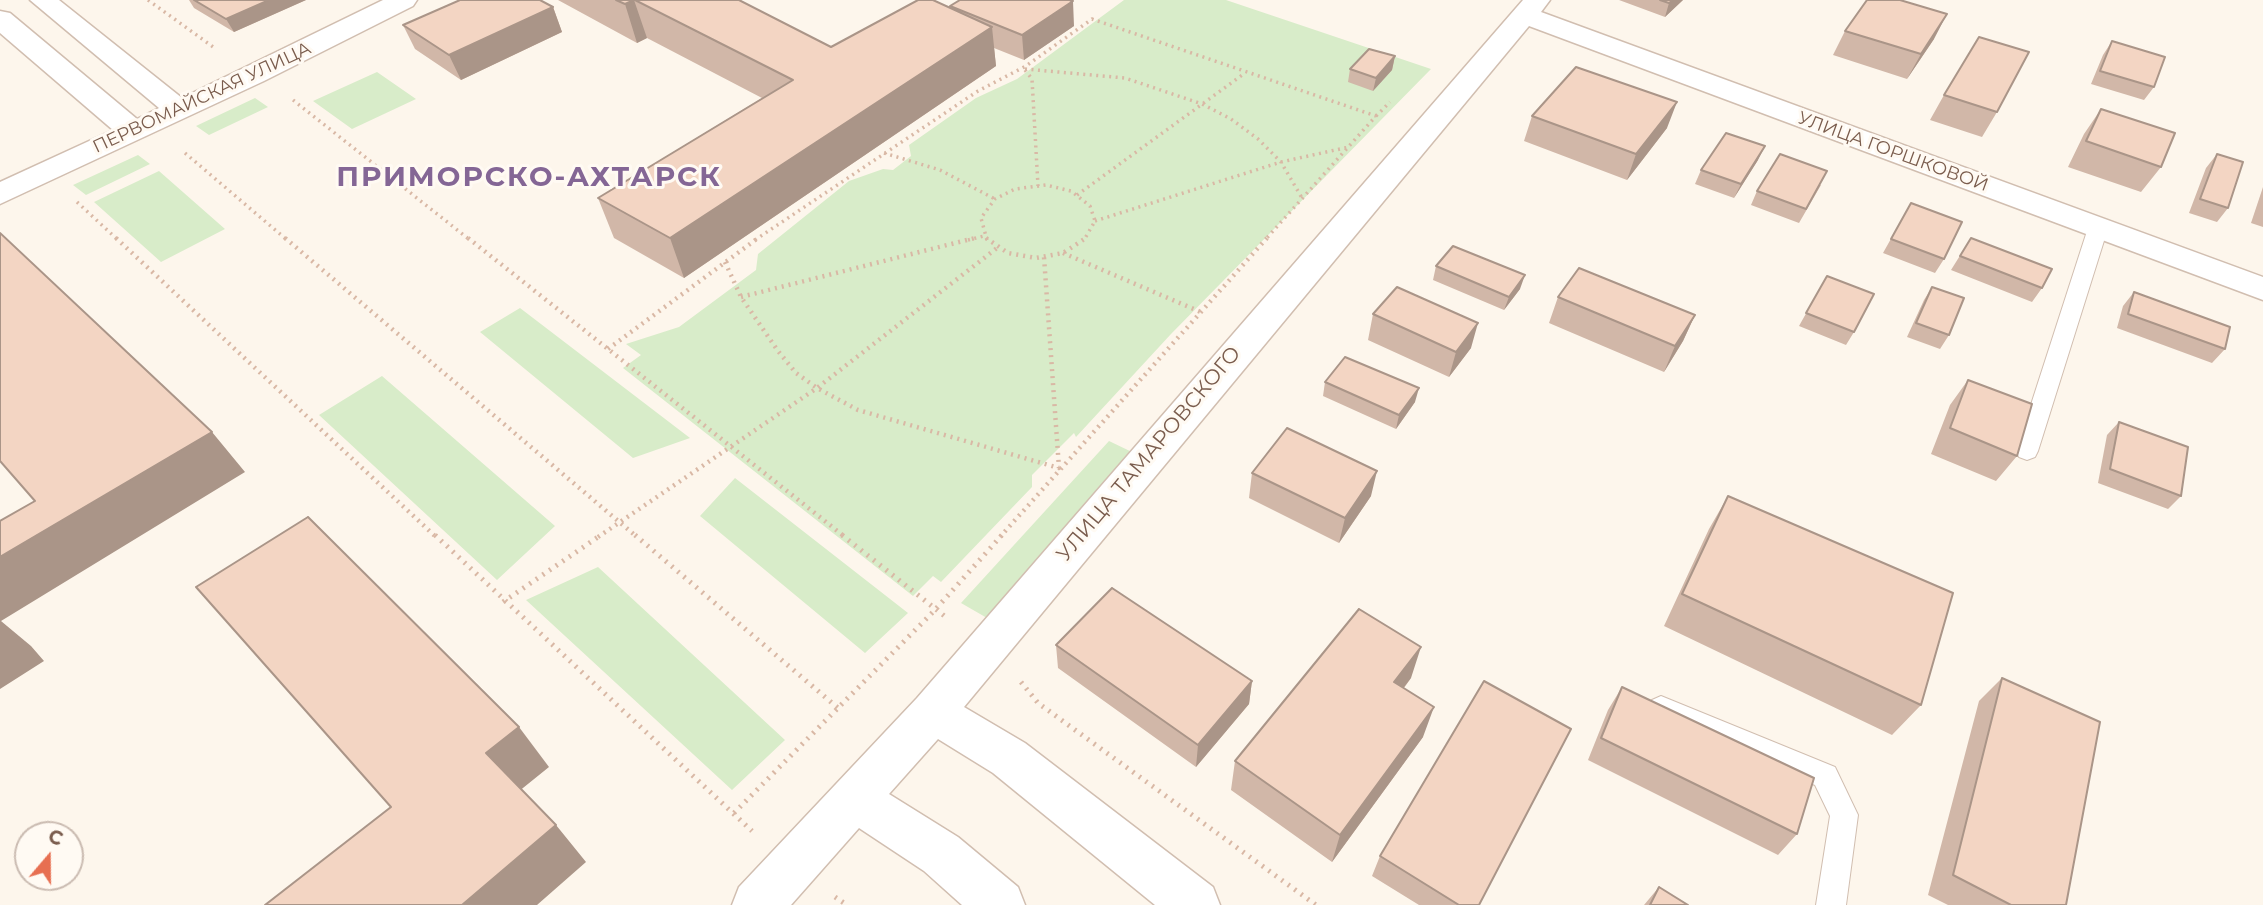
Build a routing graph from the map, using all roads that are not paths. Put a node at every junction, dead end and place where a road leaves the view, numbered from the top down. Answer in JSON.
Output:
{"nodes":[{"id":1,"x":43,"y":0,"type":"edge"},
{"id":2,"x":404,"y":0,"type":"edge"},
{"id":3,"x":1530,"y":8,"type":"edge"},
{"id":4,"x":0,"y":19,"type":"edge"},
{"id":5,"x":179,"y":110,"type":"junction"},
{"id":6,"x":134,"y":131,"type":"junction"},
{"id":7,"x":0,"y":194,"type":"edge"},
{"id":8,"x":2098,"y":228,"type":"junction"},
{"id":9,"x":2263,"y":289,"type":"edge"},
{"id":10,"x":2027,"y":451,"type":"edge"},
{"id":11,"x":1661,"y":708,"type":"edge"},
{"id":12,"x":933,"y":712,"type":"junction"},
{"id":13,"x":856,"y":799,"type":"junction"},
{"id":14,"x":757,"y":905,"type":"edge"},
{"id":15,"x":1000,"y":905,"type":"edge"},
{"id":16,"x":1195,"y":905,"type":"edge"},
{"id":17,"x":1831,"y":905,"type":"edge"}],
"edges":[{"from":1,"to":5,"type":"street"},
{"from":2,"to":5,"type":"street","name":"ПЕРВОМАЙСКАЯ УЛИЦА"},
{"from":3,"to":8,"type":"street","name":"УЛИЦА ГОРШКОВОЙ"},
{"from":3,"to":12,"type":"street","name":"УЛИЦА ТАМАРОВСКОГО"},
{"from":4,"to":6,"type":"street"},
{"from":5,"to":6,"type":"street","name":"ПЕРВОМАЙСКАЯ УЛИЦА"},
{"from":6,"to":7,"type":"street","name":"ПЕРВОМАЙСКАЯ УЛИЦА"},
{"from":8,"to":9,"type":"street","name":"УЛИЦА ГОРШКОВОЙ"},
{"from":8,"to":10,"type":"lane"},
{"from":11,"to":17,"type":"lane"},
{"from":12,"to":13,"type":"street","name":"УЛИЦА ТАМАРОВСКОГО"},
{"from":12,"to":16,"type":"street"},
{"from":13,"to":14,"type":"street","name":"УЛИЦА ТАМАРОВСКОГО"},
{"from":13,"to":15,"type":"street"}]}
